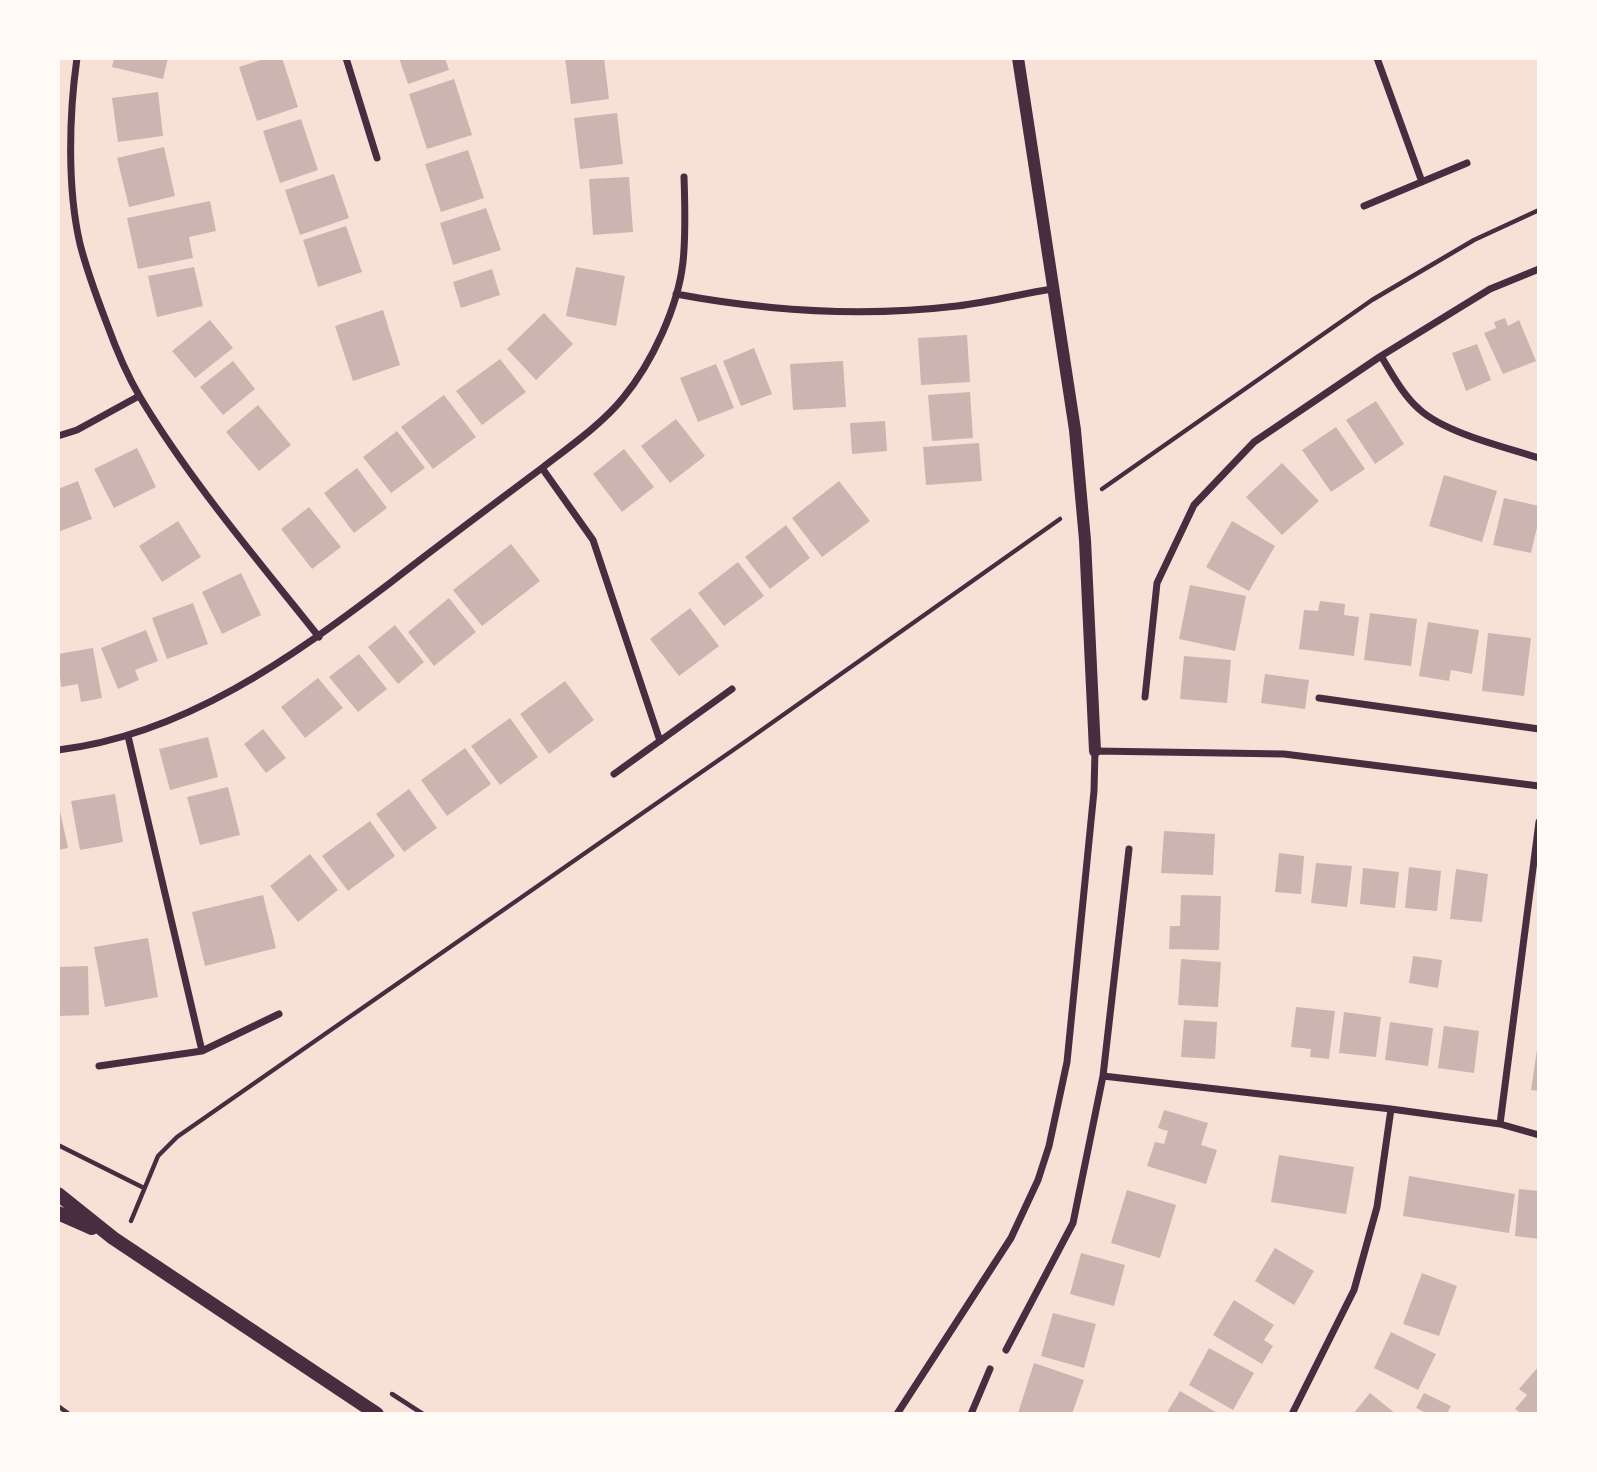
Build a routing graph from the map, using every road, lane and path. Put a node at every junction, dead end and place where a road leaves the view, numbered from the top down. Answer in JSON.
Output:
{"nodes":[{"id":1,"x":77,"y":58,"type":"edge"},
{"id":2,"x":346,"y":58,"type":"edge"},
{"id":3,"x":1018,"y":58,"type":"edge"},
{"id":4,"x":1377,"y":58,"type":"edge"},
{"id":5,"x":377,"y":158,"type":"dead end"},
{"id":6,"x":1467,"y":163,"type":"dead end"},
{"id":7,"x":684,"y":177,"type":"dead end"},
{"id":8,"x":1422,"y":182,"type":"junction"},
{"id":9,"x":1364,"y":206,"type":"dead end"},
{"id":10,"x":1539,"y":211,"type":"edge"},
{"id":11,"x":1539,"y":269,"type":"edge"},
{"id":12,"x":1052,"y":289,"type":"junction"},
{"id":13,"x":676,"y":294,"type":"junction"},
{"id":14,"x":1381,"y":356,"type":"junction"},
{"id":15,"x":139,"y":396,"type":"junction"},
{"id":16,"x":58,"y":436,"type":"edge"},
{"id":17,"x":1539,"y":458,"type":"edge"},
{"id":18,"x":542,"y":467,"type":"junction"},
{"id":19,"x":1081,"y":504,"type":"junction"},
{"id":20,"x":319,"y":637,"type":"junction"},
{"id":21,"x":732,"y":689,"type":"dead end"},
{"id":22,"x":1145,"y":697,"type":"dead end"},
{"id":23,"x":1319,"y":698,"type":"dead end"},
{"id":24,"x":1539,"y":729,"type":"edge"},
{"id":25,"x":128,"y":736,"type":"junction"},
{"id":26,"x":660,"y":741,"type":"junction"},
{"id":27,"x":58,"y":750,"type":"edge"},
{"id":28,"x":1095,"y":751,"type":"junction"},
{"id":29,"x":614,"y":774,"type":"dead end"},
{"id":30,"x":1539,"y":786,"type":"edge"},
{"id":31,"x":1539,"y":822,"type":"edge"},
{"id":32,"x":1129,"y":849,"type":"dead end"},
{"id":33,"x":279,"y":1014,"type":"dead end"},
{"id":34,"x":202,"y":1051,"type":"junction"},
{"id":35,"x":99,"y":1066,"type":"dead end"},
{"id":36,"x":1103,"y":1076,"type":"junction"},
{"id":37,"x":1391,"y":1109,"type":"junction"},
{"id":38,"x":1500,"y":1124,"type":"junction"},
{"id":39,"x":1539,"y":1135,"type":"edge"},
{"id":40,"x":58,"y":1145,"type":"edge"},
{"id":41,"x":144,"y":1188,"type":"junction"},
{"id":42,"x":58,"y":1194,"type":"edge"},
{"id":43,"x":58,"y":1213,"type":"edge"},
{"id":44,"x":131,"y":1220,"type":"dead end"},
{"id":45,"x":113,"y":1238,"type":"junction"},
{"id":46,"x":1006,"y":1350,"type":"dead end"},
{"id":47,"x":990,"y":1369,"type":"dead end"},
{"id":48,"x":58,"y":1406,"type":"edge"},
{"id":49,"x":69,"y":1414,"type":"edge"},
{"id":50,"x":377,"y":1414,"type":"edge"},
{"id":51,"x":897,"y":1414,"type":"edge"},
{"id":52,"x":971,"y":1414,"type":"edge"},
{"id":53,"x":1292,"y":1414,"type":"edge"}],
"edges":[{"from":1,"to":15,"type":"street"},
{"from":2,"to":5,"type":"street"},
{"from":3,"to":12,"type":"street"},
{"from":4,"to":8,"type":"street"},
{"from":6,"to":8,"type":"street"},
{"from":7,"to":13,"type":"street"},
{"from":8,"to":9,"type":"street"},
{"from":10,"to":19,"type":"path"},
{"from":11,"to":14,"type":"street"},
{"from":12,"to":13,"type":"street"},
{"from":12,"to":19,"type":"street"},
{"from":13,"to":18,"type":"street"},
{"from":14,"to":17,"type":"street"},
{"from":14,"to":22,"type":"street"},
{"from":15,"to":16,"type":"street"},
{"from":15,"to":20,"type":"street"},
{"from":18,"to":20,"type":"street"},
{"from":18,"to":26,"type":"street"},
{"from":19,"to":28,"type":"street"},
{"from":19,"to":41,"type":"path"},
{"from":20,"to":25,"type":"street"},
{"from":21,"to":26,"type":"street"},
{"from":23,"to":24,"type":"street"},
{"from":25,"to":27,"type":"street"},
{"from":25,"to":34,"type":"street"},
{"from":26,"to":29,"type":"street"},
{"from":28,"to":30,"type":"street"},
{"from":28,"to":51,"type":"street"},
{"from":31,"to":38,"type":"street"},
{"from":32,"to":36,"type":"street"},
{"from":33,"to":34,"type":"street"},
{"from":34,"to":35,"type":"street"},
{"from":36,"to":37,"type":"street"},
{"from":36,"to":46,"type":"street"},
{"from":37,"to":38,"type":"street"},
{"from":37,"to":53,"type":"street"},
{"from":38,"to":39,"type":"street"},
{"from":40,"to":41,"type":"path"},
{"from":41,"to":44,"type":"path"},
{"from":42,"to":45,"type":"main road"},
{"from":43,"to":45,"type":"main road"},
{"from":45,"to":50,"type":"main road"},
{"from":47,"to":52,"type":"street"},
{"from":48,"to":49,"type":"path"}]}
